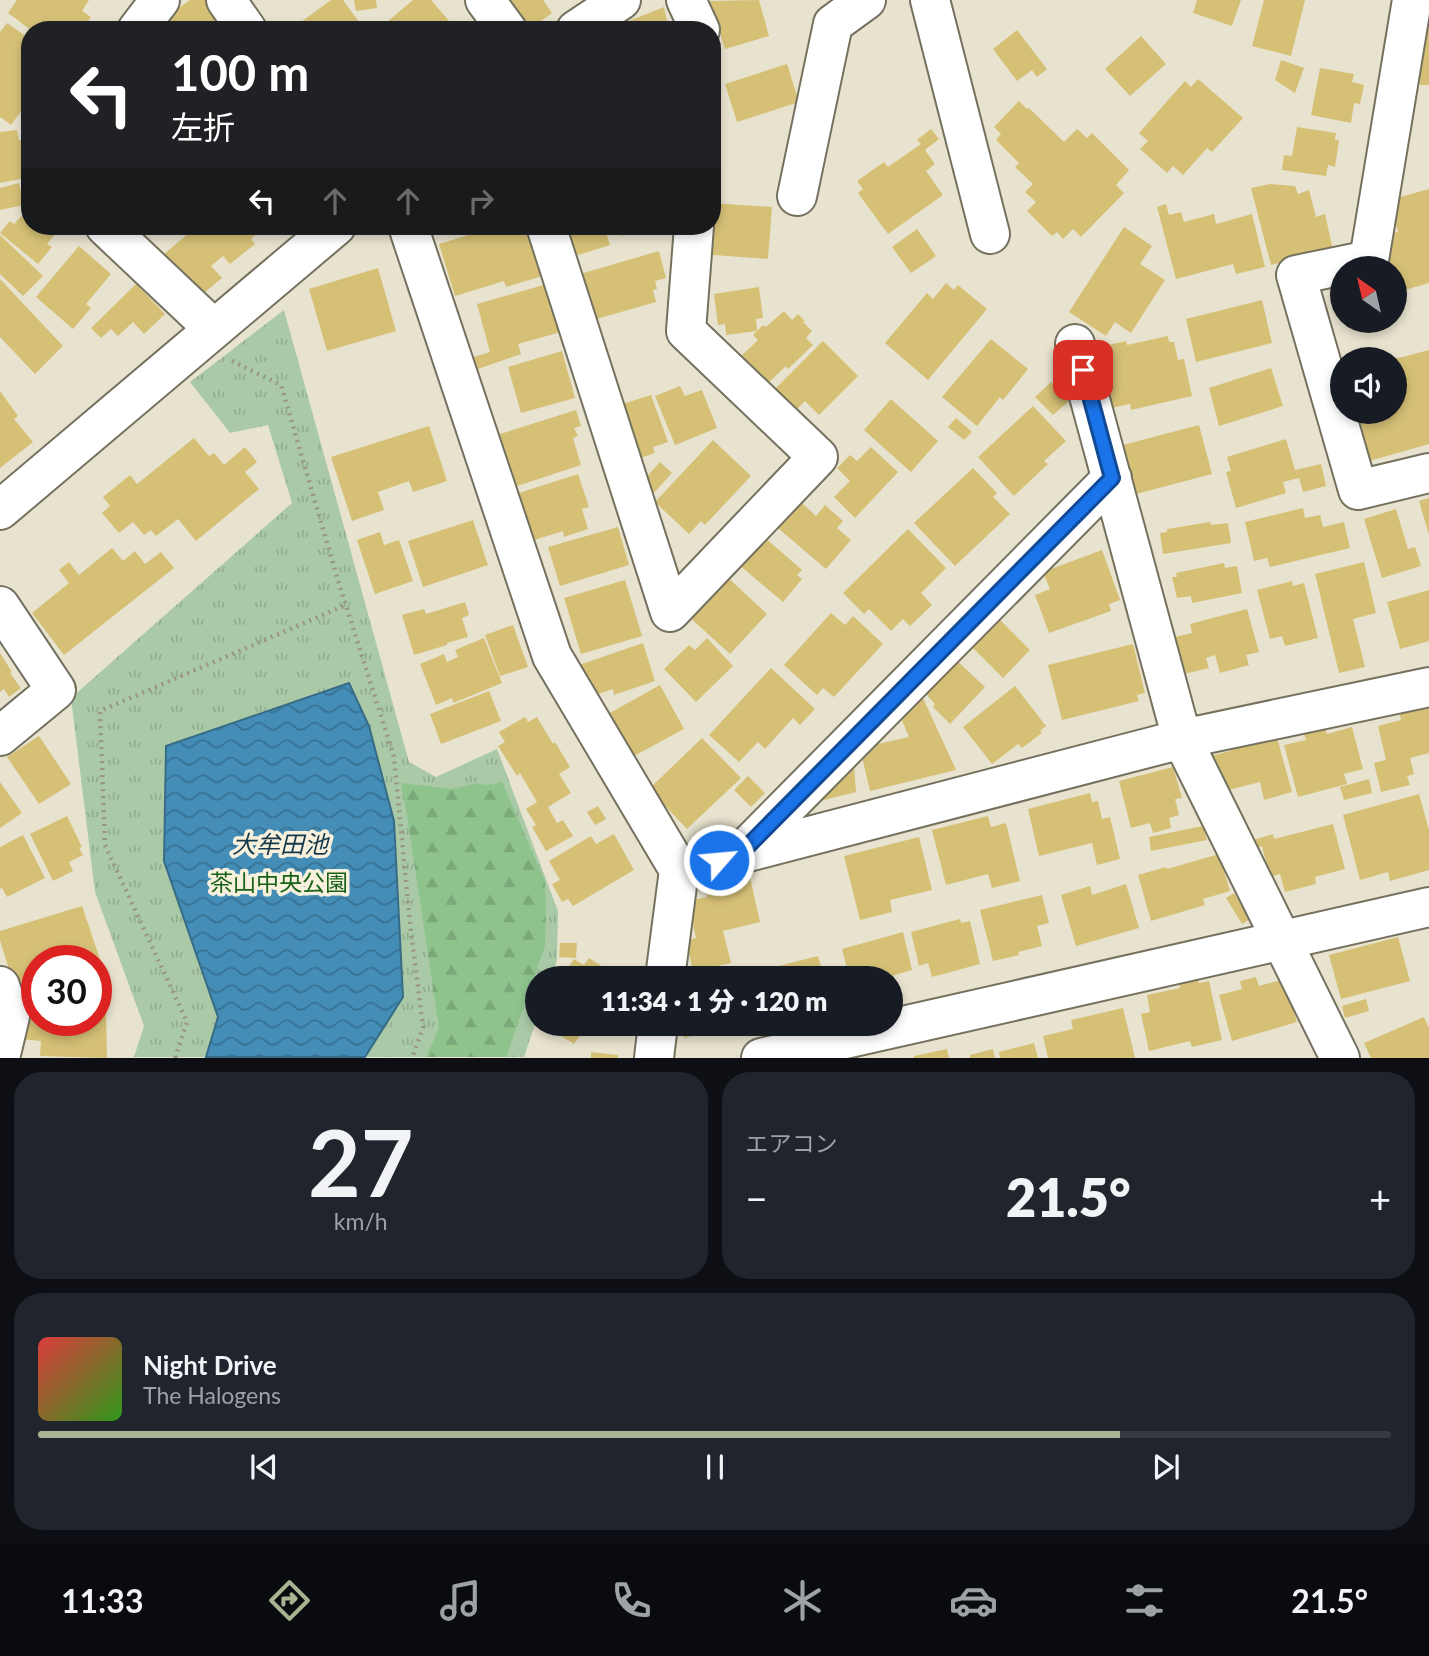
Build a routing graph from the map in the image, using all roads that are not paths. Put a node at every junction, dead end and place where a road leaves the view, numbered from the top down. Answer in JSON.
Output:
{"nodes":[{"id":1,"x":226,"y":0,"type":"edge"},
{"id":2,"x":485,"y":0,"type":"edge"},
{"id":3,"x":621,"y":0,"type":"edge"},
{"id":4,"x":686,"y":0,"type":"edge"},
{"id":5,"x":866,"y":0,"type":"edge"},
{"id":6,"x":930,"y":0,"type":"edge"},
{"id":7,"x":1412,"y":0,"type":"edge"},
{"id":8,"x":241,"y":21,"type":"edge"},
{"id":9,"x":500,"y":21,"type":"edge"},
{"id":10,"x":590,"y":21,"type":"edge"},
{"id":11,"x":696,"y":21,"type":"edge"},
{"id":12,"x":797,"y":196,"type":"dead end"},
{"id":13,"x":990,"y":234,"type":"dead end"},
{"id":14,"x":113,"y":235,"type":"edge"},
{"id":15,"x":326,"y":235,"type":"edge"},
{"id":16,"x":411,"y":235,"type":"edge"},
{"id":17,"x":549,"y":235,"type":"edge"},
{"id":18,"x":693,"y":235,"type":"edge"},
{"id":19,"x":206,"y":336,"type":"junction"},
{"id":20,"x":1076,"y":344,"type":"dead end"},
{"id":21,"x":1429,"y":473,"type":"edge"},
{"id":22,"x":1112,"y":478,"type":"junction"},
{"id":23,"x":0,"y":510,"type":"edge"},
{"id":24,"x":0,"y":606,"type":"edge"},
{"id":25,"x":1429,"y":687,"type":"edge"},
{"id":26,"x":0,"y":736,"type":"edge"},
{"id":27,"x":1182,"y":739,"type":"junction"},
{"id":28,"x":740,"y":854,"type":"junction"},
{"id":29,"x":679,"y":870,"type":"junction"},
{"id":30,"x":1429,"y":907,"type":"edge"},
{"id":31,"x":1282,"y":939,"type":"junction"},
{"id":32,"x":667,"y":966,"type":"edge"},
{"id":33,"x":0,"y":986,"type":"edge"},
{"id":34,"x":657,"y":1036,"type":"edge"},
{"id":35,"x":1,"y":1058,"type":"edge"},
{"id":36,"x":654,"y":1058,"type":"edge"},
{"id":37,"x":761,"y":1058,"type":"edge"},
{"id":38,"x":1340,"y":1058,"type":"edge"}],
"edges":[{"from":1,"to":8,"type":"street"},
{"from":2,"to":9,"type":"street"},
{"from":3,"to":10,"type":"street"},
{"from":4,"to":11,"type":"street"},
{"from":5,"to":12,"type":"street"},
{"from":6,"to":13,"type":"street"},
{"from":7,"to":21,"type":"street"},
{"from":14,"to":19,"type":"street"},
{"from":15,"to":19,"type":"street"},
{"from":16,"to":29,"type":"street"},
{"from":17,"to":18,"type":"street"},
{"from":19,"to":23,"type":"street"},
{"from":20,"to":22,"type":"street"},
{"from":22,"to":27,"type":"street"},
{"from":22,"to":28,"type":"street"},
{"from":24,"to":26,"type":"street"},
{"from":25,"to":27,"type":"street"},
{"from":27,"to":28,"type":"street"},
{"from":27,"to":31,"type":"street"},
{"from":28,"to":29,"type":"street"},
{"from":29,"to":32,"type":"street"},
{"from":30,"to":31,"type":"street"},
{"from":31,"to":37,"type":"street"},
{"from":31,"to":38,"type":"street"},
{"from":33,"to":35,"type":"street"},
{"from":34,"to":36,"type":"street"}]}
